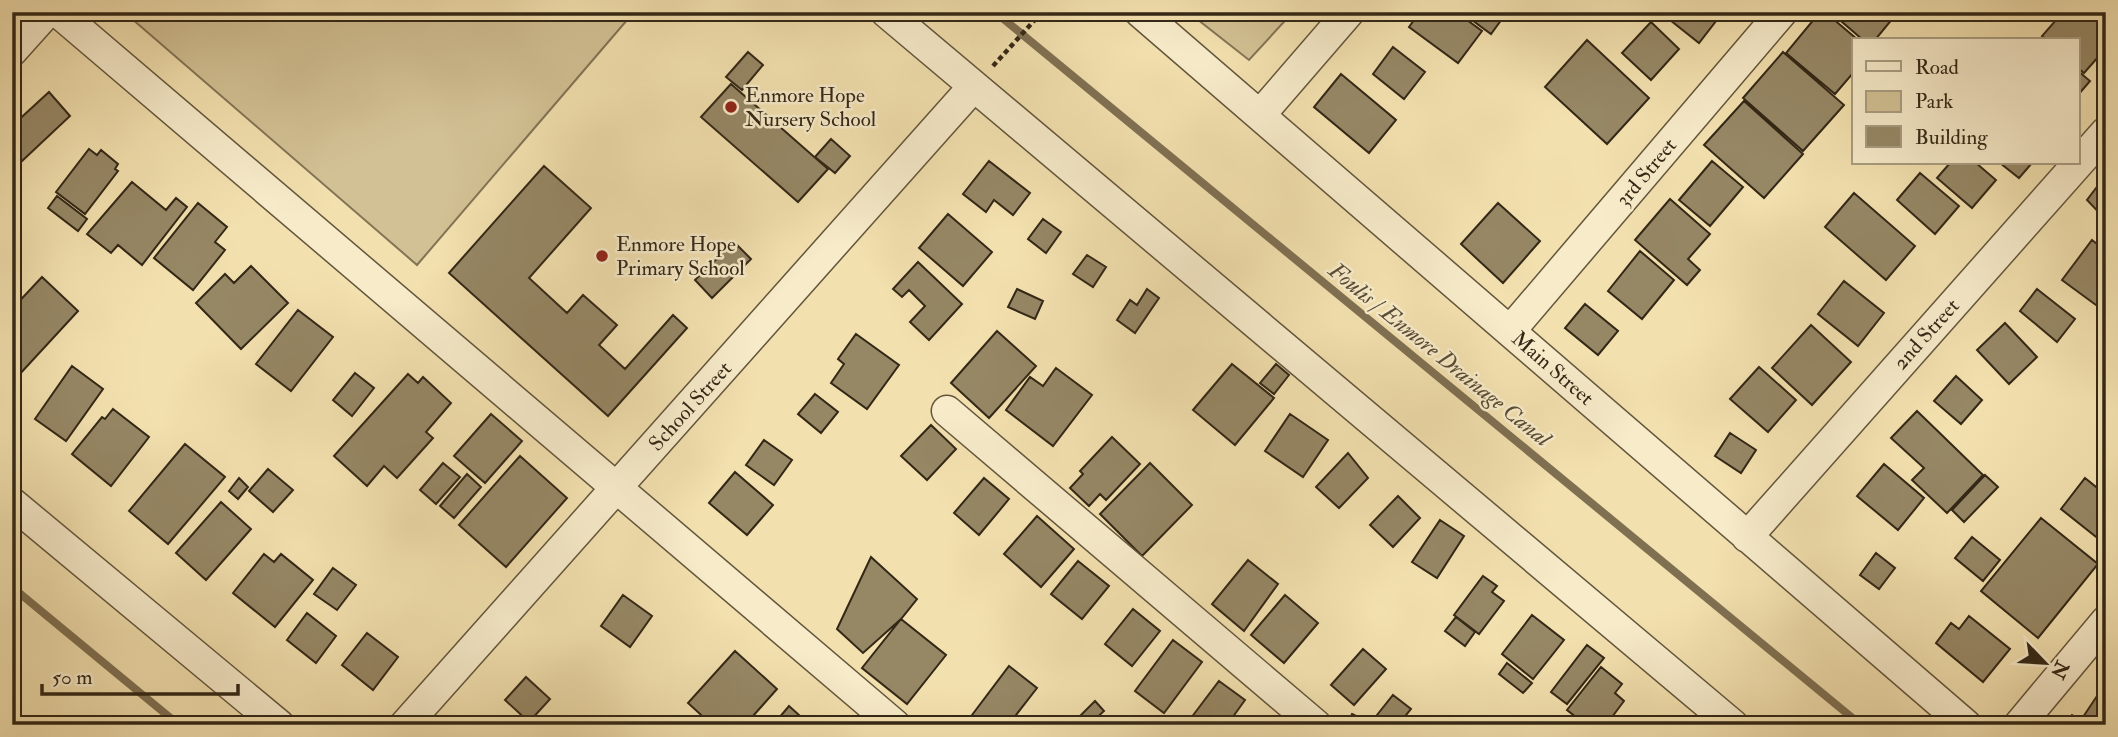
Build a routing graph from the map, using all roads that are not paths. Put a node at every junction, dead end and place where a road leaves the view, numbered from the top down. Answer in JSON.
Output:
{"nodes":[{"id":1,"x":47,"y":12,"type":"edge"},
{"id":2,"x":58,"y":12,"type":"edge"},
{"id":3,"x":887,"y":12,"type":"edge"},
{"id":4,"x":1140,"y":12,"type":"edge"},
{"id":5,"x":1349,"y":12,"type":"edge"},
{"id":6,"x":1782,"y":12,"type":"edge"},
{"id":7,"x":12,"y":51,"type":"edge"},
{"id":8,"x":974,"y":86,"type":"junction"},
{"id":9,"x":1260,"y":116,"type":"junction"},
{"id":10,"x":2106,"y":132,"type":"edge"},
{"id":11,"x":2080,"y":161,"type":"edge"},
{"id":12,"x":2078,"y":164,"type":"edge"},
{"id":13,"x":1510,"y":331,"type":"junction"},
{"id":14,"x":947,"y":411,"type":"dead end"},
{"id":15,"x":616,"y":488,"type":"junction"},
{"id":16,"x":12,"y":503,"type":"edge"},
{"id":17,"x":1747,"y":537,"type":"junction"},
{"id":18,"x":2106,"y":621,"type":"edge"},
{"id":19,"x":279,"y":725,"type":"edge"},
{"id":20,"x":405,"y":725,"type":"edge"},
{"id":21,"x":895,"y":725,"type":"edge"},
{"id":22,"x":1316,"y":725,"type":"edge"},
{"id":23,"x":1733,"y":725,"type":"edge"},
{"id":24,"x":1966,"y":725,"type":"edge"},
{"id":25,"x":2020,"y":725,"type":"edge"}],
"edges":[{"from":1,"to":7,"type":"street"},
{"from":2,"to":15,"type":"street"},
{"from":3,"to":8,"type":"street"},
{"from":4,"to":9,"type":"street","name":"Main Street"},
{"from":5,"to":9,"type":"street"},
{"from":6,"to":13,"type":"street","name":"3rd Street"},
{"from":8,"to":15,"type":"street","name":"School Street"},
{"from":8,"to":23,"type":"street"},
{"from":9,"to":13,"type":"street","name":"Main Street"},
{"from":10,"to":11,"type":"street","name":"2nd Street"},
{"from":12,"to":17,"type":"street","name":"2nd Street"},
{"from":13,"to":17,"type":"street","name":"Main Street"},
{"from":14,"to":22,"type":"street"},
{"from":15,"to":20,"type":"street","name":"School Street"},
{"from":15,"to":21,"type":"street"},
{"from":16,"to":19,"type":"street"},
{"from":17,"to":24,"type":"street","name":"Main Street"},
{"from":18,"to":25,"type":"street"}]}
